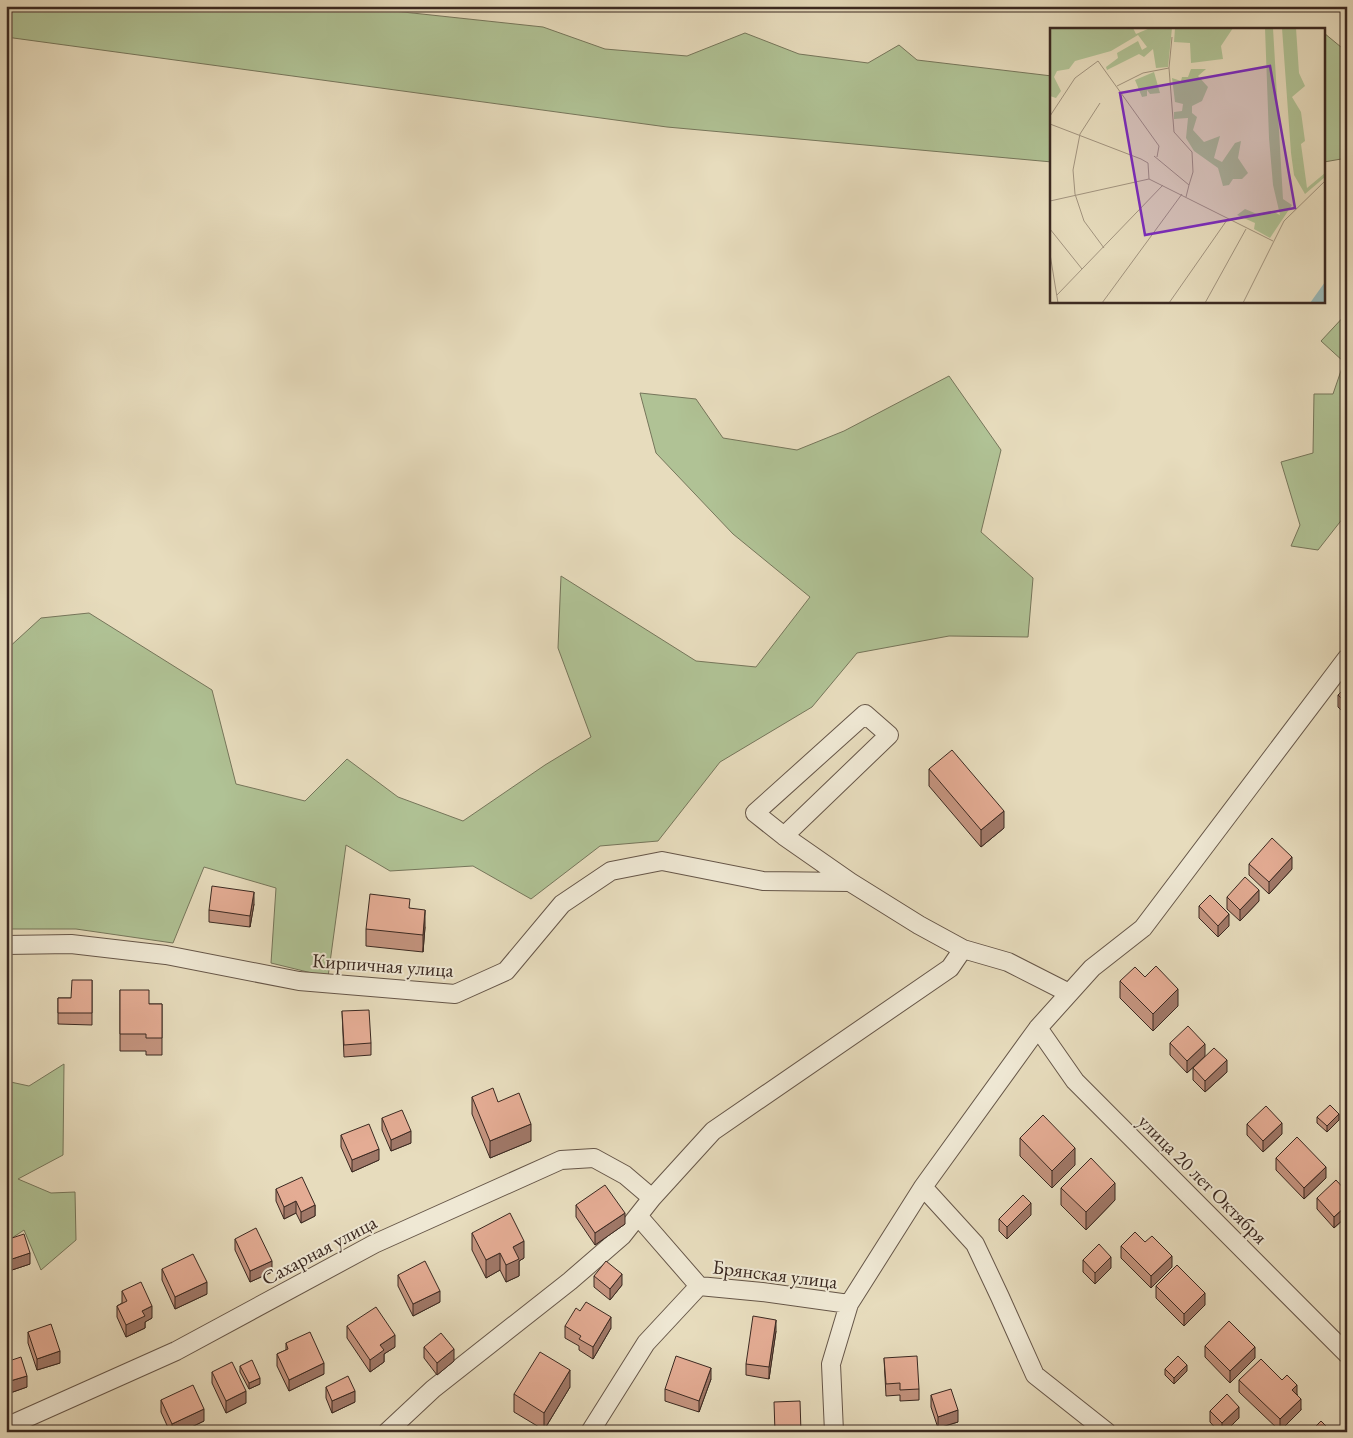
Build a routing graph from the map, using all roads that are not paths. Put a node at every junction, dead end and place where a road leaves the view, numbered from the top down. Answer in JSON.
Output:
{"nodes":[{"id":1,"x":1347,"y":658,"type":"edge"},
{"id":2,"x":784,"y":836,"type":"junction"},
{"id":3,"x":850,"y":882,"type":"junction"},
{"id":4,"x":6,"y":945,"type":"edge"},
{"id":5,"x":963,"y":949,"type":"junction"},
{"id":6,"x":1069,"y":993,"type":"junction"},
{"id":7,"x":1038,"y":1028,"type":"junction"},
{"id":8,"x":923,"y":1187,"type":"junction"},
{"id":9,"x":652,"y":1198,"type":"junction"},
{"id":10,"x":638,"y":1217,"type":"junction"},
{"id":11,"x":699,"y":1286,"type":"junction"},
{"id":12,"x":849,"y":1304,"type":"junction"},
{"id":13,"x":1347,"y":1354,"type":"edge"},
{"id":14,"x":6,"y":1427,"type":"edge"},
{"id":15,"x":387,"y":1432,"type":"edge"},
{"id":16,"x":590,"y":1432,"type":"edge"},
{"id":17,"x":834,"y":1432,"type":"edge"},
{"id":18,"x":1107,"y":1432,"type":"edge"}],
"edges":[{"from":1,"to":6,"type":"street"},
{"from":2,"to":2,"type":"street"},
{"from":2,"to":3,"type":"street"},
{"from":3,"to":4,"type":"street","name":"Кирпичная улица"},
{"from":3,"to":5,"type":"street"},
{"from":5,"to":6,"type":"street"},
{"from":5,"to":9,"type":"street"},
{"from":6,"to":7,"type":"street"},
{"from":7,"to":8,"type":"street"},
{"from":7,"to":13,"type":"street","name":"улица 20 лет Октября"},
{"from":8,"to":12,"type":"street"},
{"from":8,"to":18,"type":"street"},
{"from":9,"to":10,"type":"street"},
{"from":9,"to":14,"type":"street","name":"Сахарная улица"},
{"from":10,"to":11,"type":"street"},
{"from":10,"to":15,"type":"street"},
{"from":11,"to":12,"type":"street","name":"Брянская улица"},
{"from":11,"to":16,"type":"street","name":"Брянская улица"},
{"from":12,"to":17,"type":"street"}]}
